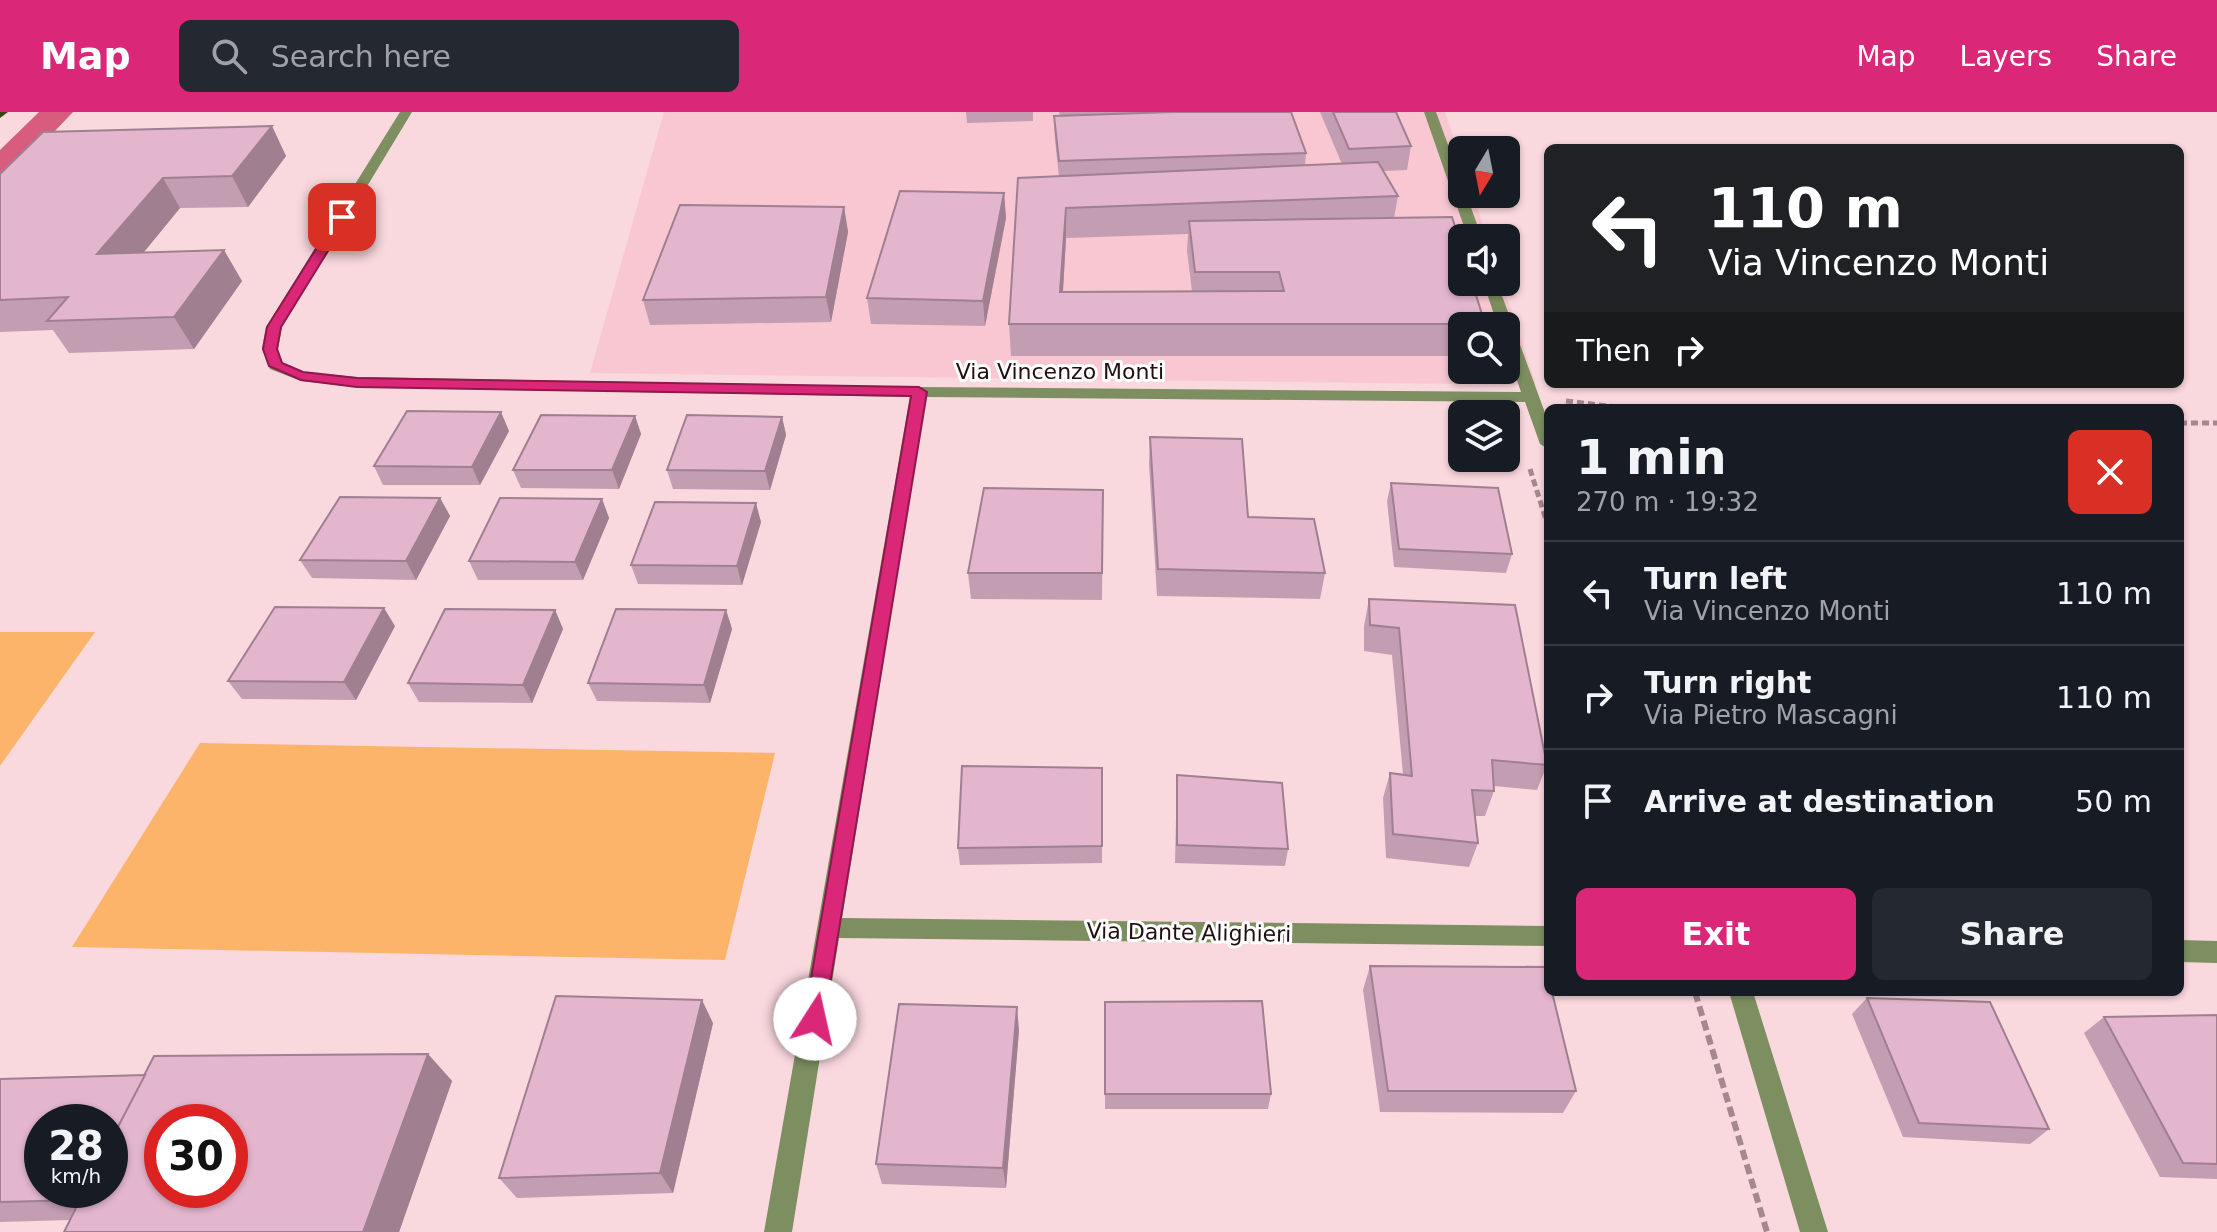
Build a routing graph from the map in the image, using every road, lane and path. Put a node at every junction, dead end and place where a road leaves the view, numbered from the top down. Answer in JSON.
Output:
{"nodes":[{"id":1,"x":406,"y":112,"type":"edge"},
{"id":2,"x":1430,"y":112,"type":"edge"},
{"id":3,"x":1470,"y":224,"type":"edge"},
{"id":4,"x":1520,"y":366,"type":"edge"},
{"id":5,"x":919,"y":392,"type":"junction"},
{"id":6,"x":1531,"y":397,"type":"junction"},
{"id":7,"x":1591,"y":404,"type":"edge"},
{"id":8,"x":2184,"y":423,"type":"edge"},
{"id":9,"x":2217,"y":423,"type":"edge"},
{"id":10,"x":1544,"y":433,"type":"edge"},
{"id":11,"x":830,"y":928,"type":"junction"},
{"id":12,"x":1544,"y":936,"type":"edge"},
{"id":13,"x":2184,"y":951,"type":"edge"},
{"id":14,"x":2217,"y":952,"type":"edge"},
{"id":15,"x":1696,"y":996,"type":"edge"},
{"id":16,"x":1742,"y":996,"type":"edge"},
{"id":17,"x":778,"y":1232,"type":"edge"},
{"id":18,"x":1767,"y":1232,"type":"edge"},
{"id":19,"x":1814,"y":1232,"type":"edge"}],
"edges":[{"from":1,"to":5,"type":"street","name":"Via Vincenzo Monti"},
{"from":2,"to":3,"type":"street"},
{"from":4,"to":6,"type":"street"},
{"from":5,"to":6,"type":"street","name":"Via Vincenzo Monti"},
{"from":5,"to":11,"type":"street"},
{"from":6,"to":7,"type":"path"},
{"from":6,"to":10,"type":"street"},
{"from":8,"to":9,"type":"path"},
{"from":11,"to":12,"type":"street","name":"Via Dante Alighieri"},
{"from":11,"to":17,"type":"street"},
{"from":13,"to":14,"type":"street"},
{"from":15,"to":18,"type":"path"},
{"from":16,"to":19,"type":"street"}]}
